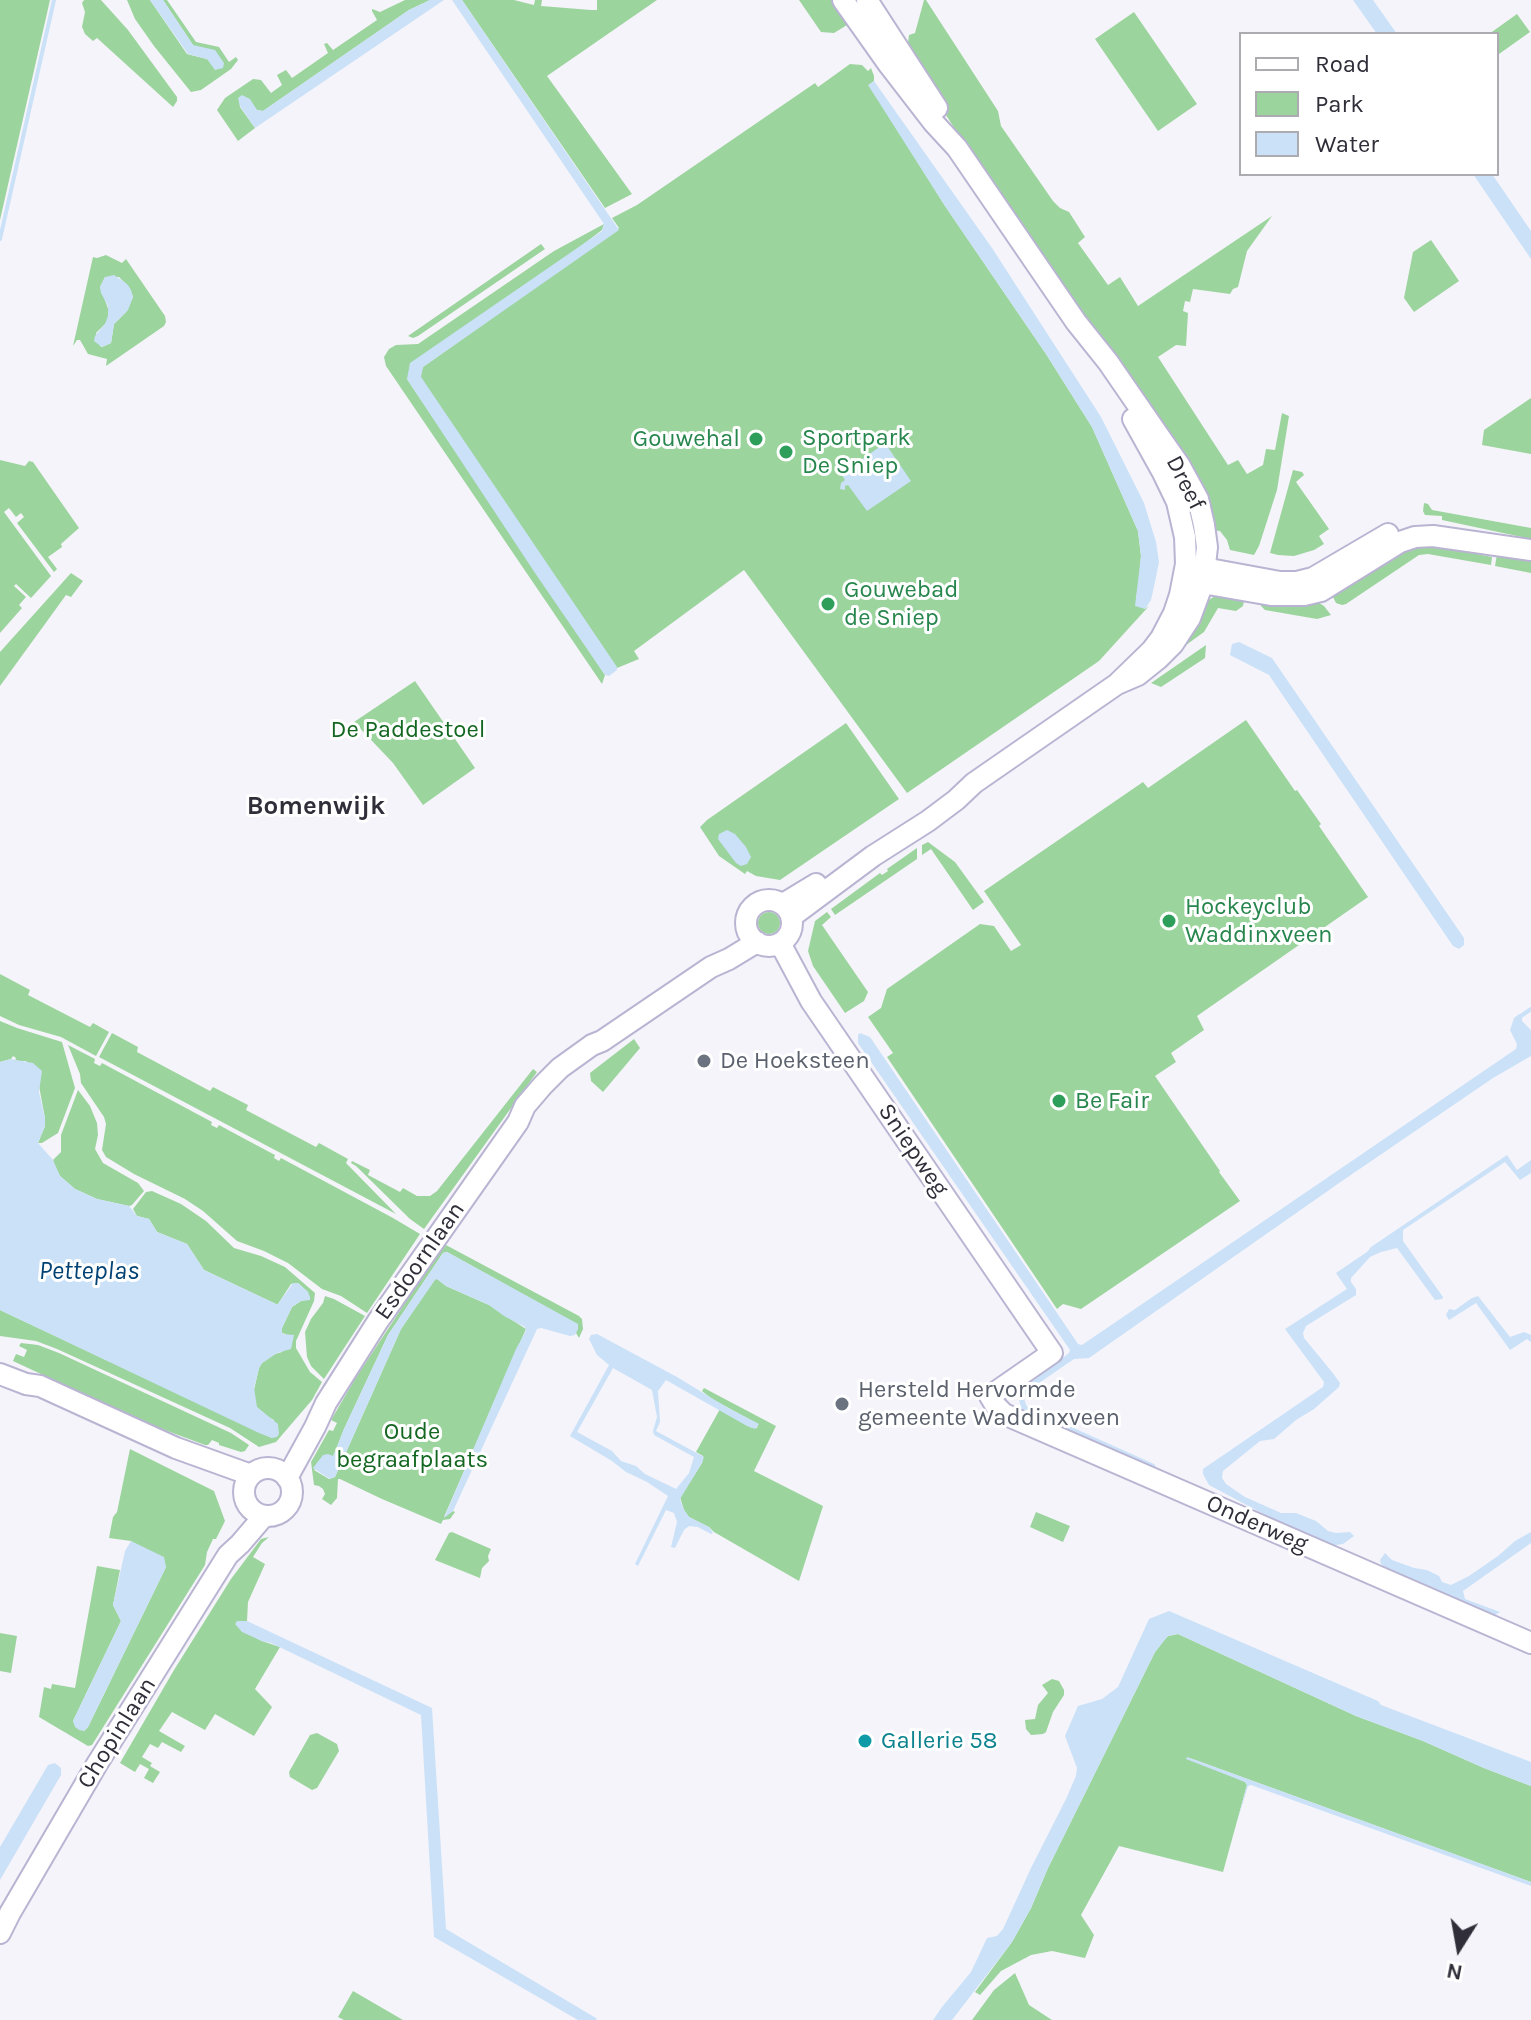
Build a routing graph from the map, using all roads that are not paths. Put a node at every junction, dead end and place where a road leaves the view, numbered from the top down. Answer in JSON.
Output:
{"nodes":[{"id":1,"x":843,"y":0,"type":"edge"},
{"id":2,"x":867,"y":0,"type":"edge"},
{"id":3,"x":957,"y":148,"type":"junction"},
{"id":4,"x":1531,"y":544,"type":"edge"},
{"id":5,"x":1531,"y":550,"type":"edge"},
{"id":6,"x":1194,"y":574,"type":"junction"},
{"id":7,"x":787,"y":911,"type":"junction"},
{"id":8,"x":752,"y":936,"type":"junction"},
{"id":9,"x":780,"y":943,"type":"junction"},
{"id":10,"x":0,"y":1363,"type":"edge"},
{"id":11,"x":0,"y":1374,"type":"edge"},
{"id":12,"x":40,"y":1386,"type":"junction"},
{"id":13,"x":990,"y":1396,"type":"joint"},
{"id":14,"x":280,"y":1473,"type":"junction"},
{"id":15,"x":252,"y":1496,"type":"junction"},
{"id":16,"x":1531,"y":1643,"type":"edge"},
{"id":17,"x":5,"y":1920,"type":"edge"},
{"id":18,"x":0,"y":1933,"type":"edge"}],
"edges":[{"from":1,"to":3,"type":"main road","name":"Dreef"},
{"from":2,"to":3,"type":"main road","name":"Dreef"},
{"from":3,"to":6,"type":"main road","name":"Dreef"},
{"from":4,"to":6,"type":"main road"},
{"from":5,"to":6,"type":"main road"},
{"from":6,"to":7,"type":"main road","name":"Dreef"},
{"from":7,"to":8,"type":"main road"},
{"from":7,"to":9,"type":"main road"},
{"from":8,"to":9,"type":"main road"},
{"from":8,"to":14,"type":"main road","name":"Esdoornlaan"},
{"from":9,"to":13,"type":"main road","name":"Sniepweg"},
{"from":10,"to":12,"type":"main road"},
{"from":11,"to":12,"type":"main road"},
{"from":12,"to":15,"type":"main road"},
{"from":13,"to":16,"type":"main road","name":"Onderweg"},
{"from":14,"to":15,"type":"main road"},
{"from":14,"to":15,"type":"main road","name":"Esdoornlaan"},
{"from":15,"to":17,"type":"main road","name":"Chopinlaan"},
{"from":17,"to":18,"type":"main road","name":"Chopinlaan"}]}
